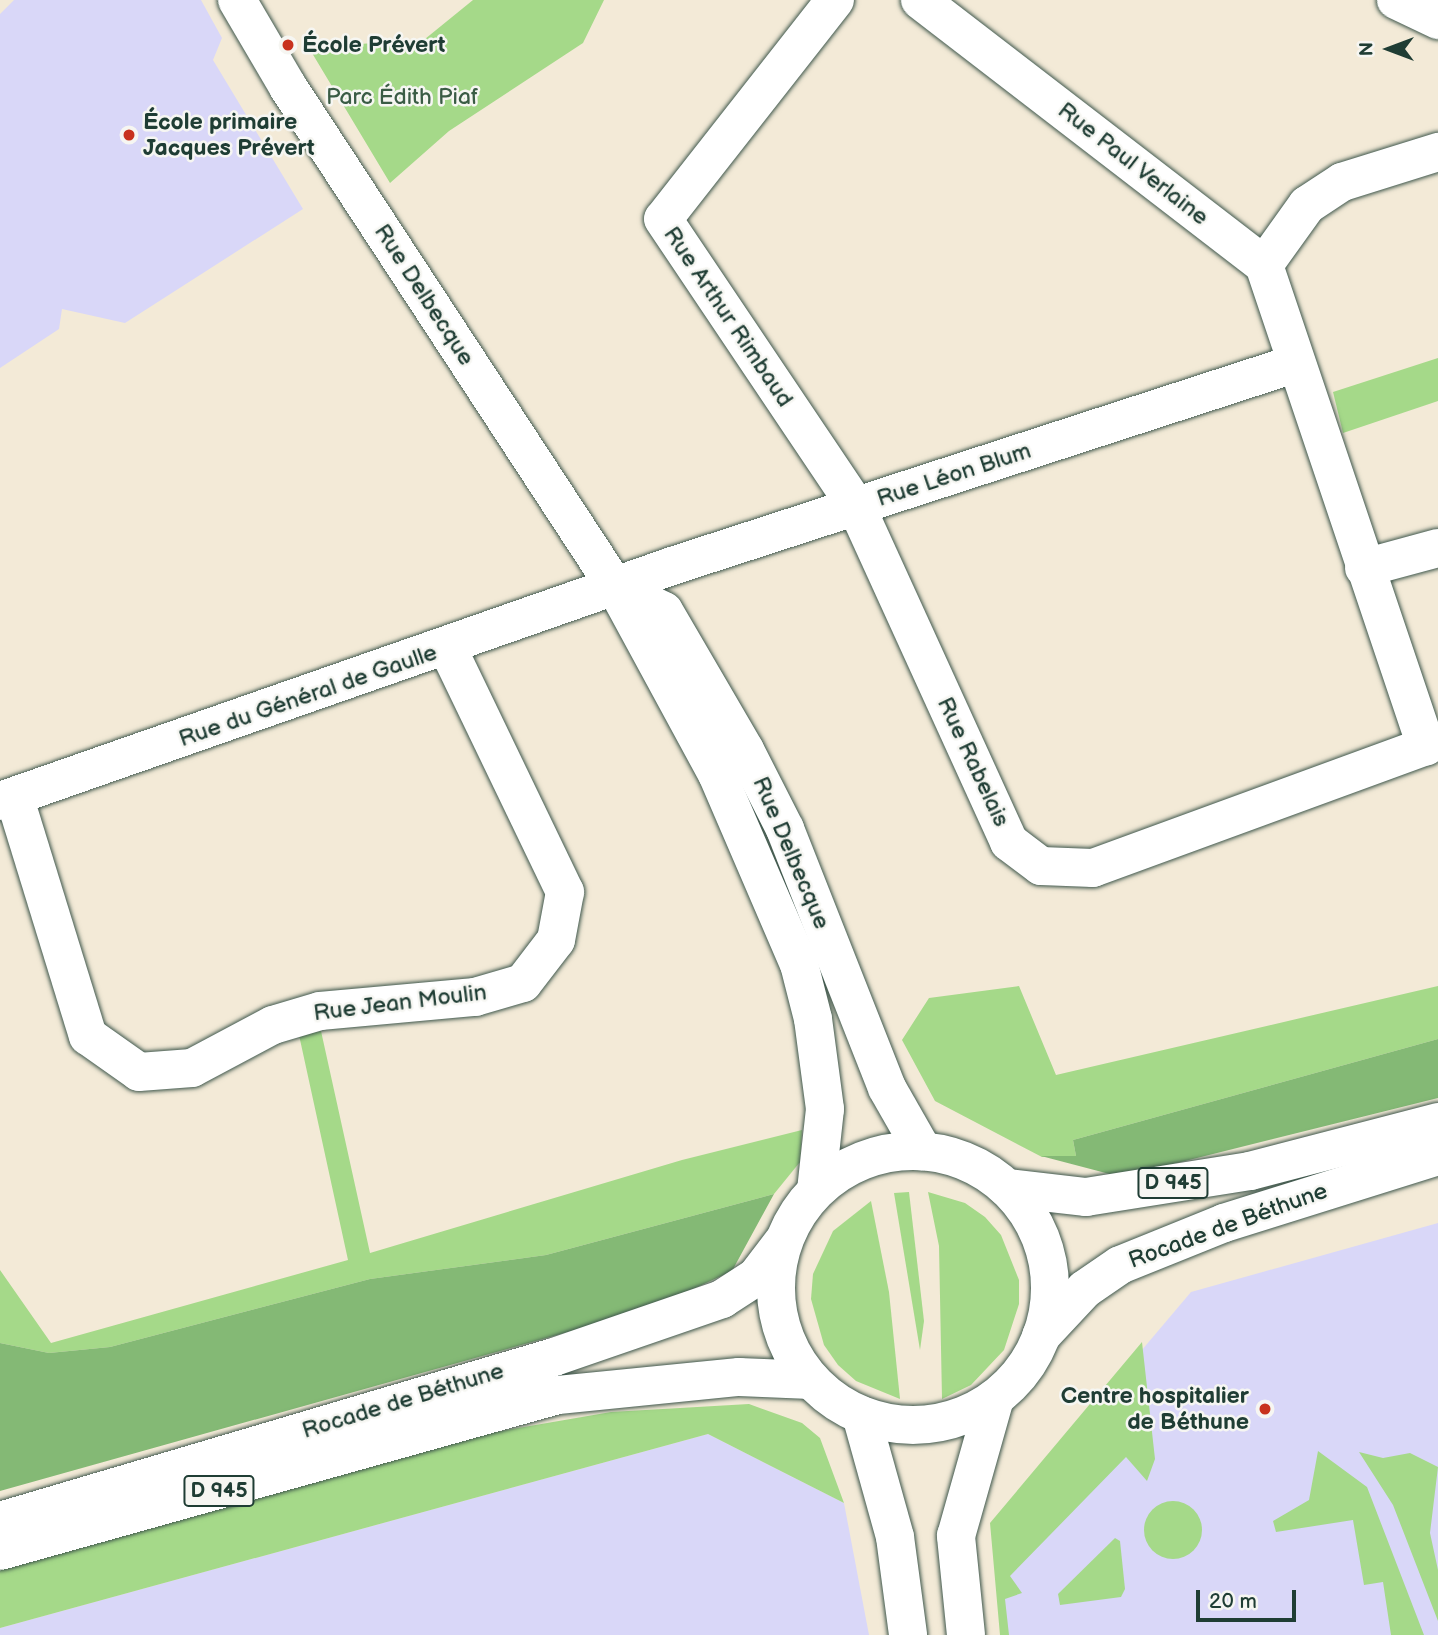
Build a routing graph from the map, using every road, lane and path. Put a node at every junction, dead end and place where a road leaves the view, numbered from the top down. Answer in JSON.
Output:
{"nodes":[{"id":1,"x":237,"y":0,"type":"edge"},
{"id":2,"x":835,"y":0,"type":"edge"},
{"id":3,"x":920,"y":0,"type":"edge"},
{"id":4,"x":1396,"y":0,"type":"edge"},
{"id":5,"x":1438,"y":20,"type":"edge"},
{"id":6,"x":1438,"y":152,"type":"edge"},
{"id":7,"x":1264,"y":265,"type":"junction"},
{"id":8,"x":1294,"y":364,"type":"junction"},
{"id":9,"x":856,"y":506,"type":"junction"},
{"id":10,"x":1438,"y":548,"type":"edge"},
{"id":11,"x":1364,"y":568,"type":"junction"},
{"id":12,"x":615,"y":587,"type":"junction"},
{"id":13,"x":447,"y":647,"type":"junction"},
{"id":14,"x":1432,"y":750,"type":"edge"},
{"id":15,"x":8,"y":800,"type":"edge"},
{"id":16,"x":1438,"y":1122,"type":"edge"},
{"id":17,"x":923,"y":1151,"type":"junction"},
{"id":18,"x":1438,"y":1156,"type":"edge"},
{"id":19,"x":1007,"y":1188,"type":"junction"},
{"id":20,"x":816,"y":1190,"type":"junction"},
{"id":21,"x":784,"y":1242,"type":"junction"},
{"id":22,"x":1041,"y":1336,"type":"junction"},
{"id":23,"x":811,"y":1380,"type":"junction"},
{"id":24,"x":995,"y":1398,"type":"junction"},
{"id":25,"x":861,"y":1415,"type":"junction"},
{"id":26,"x":0,"y":1521,"type":"edge"},
{"id":27,"x":0,"y":1551,"type":"edge"},
{"id":28,"x":908,"y":1635,"type":"edge"},
{"id":29,"x":966,"y":1635,"type":"edge"}],
"edges":[{"from":1,"to":12,"type":"street","name":"Rue Delbecque"},
{"from":2,"to":9,"type":"street","name":"Rue Arthur Rimbaud"},
{"from":3,"to":7,"type":"street","name":"Rue Paul Verlaine"},
{"from":4,"to":5,"type":"street"},
{"from":6,"to":7,"type":"street"},
{"from":7,"to":8,"type":"street"},
{"from":8,"to":9,"type":"street","name":"Rue Léon Blum"},
{"from":8,"to":11,"type":"street"},
{"from":9,"to":12,"type":"street","name":"Rue Léon Blum"},
{"from":9,"to":14,"type":"street","name":"Rue Rabelais"},
{"from":10,"to":11,"type":"street"},
{"from":11,"to":14,"type":"street"},
{"from":12,"to":13,"type":"street","name":"Rue du Général de Gaulle"},
{"from":12,"to":17,"type":"street","name":"Rue Delbecque"},
{"from":12,"to":20,"type":"street","name":"Rue Delbecque"},
{"from":13,"to":15,"type":"street","name":"Rue du Général de Gaulle"},
{"from":13,"to":15,"type":"street","name":"Rue Jean Moulin"},
{"from":16,"to":19,"type":"street","name":"Rocade de Béthune","number":"D 945"},
{"from":17,"to":19,"type":"street"},
{"from":17,"to":20,"type":"street"},
{"from":18,"to":22,"type":"street","name":"Rocade de Béthune","number":"D 945"},
{"from":19,"to":22,"type":"street"},
{"from":20,"to":21,"type":"street"},
{"from":21,"to":23,"type":"street"},
{"from":21,"to":26,"type":"street","name":"Rocade de Béthune","number":"D 945"},
{"from":22,"to":24,"type":"street"},
{"from":23,"to":25,"type":"street"},
{"from":23,"to":27,"type":"street","name":"Rocade de Béthune","number":"D 945"},
{"from":24,"to":25,"type":"street"},
{"from":24,"to":29,"type":"street"},
{"from":25,"to":28,"type":"street"}]}
